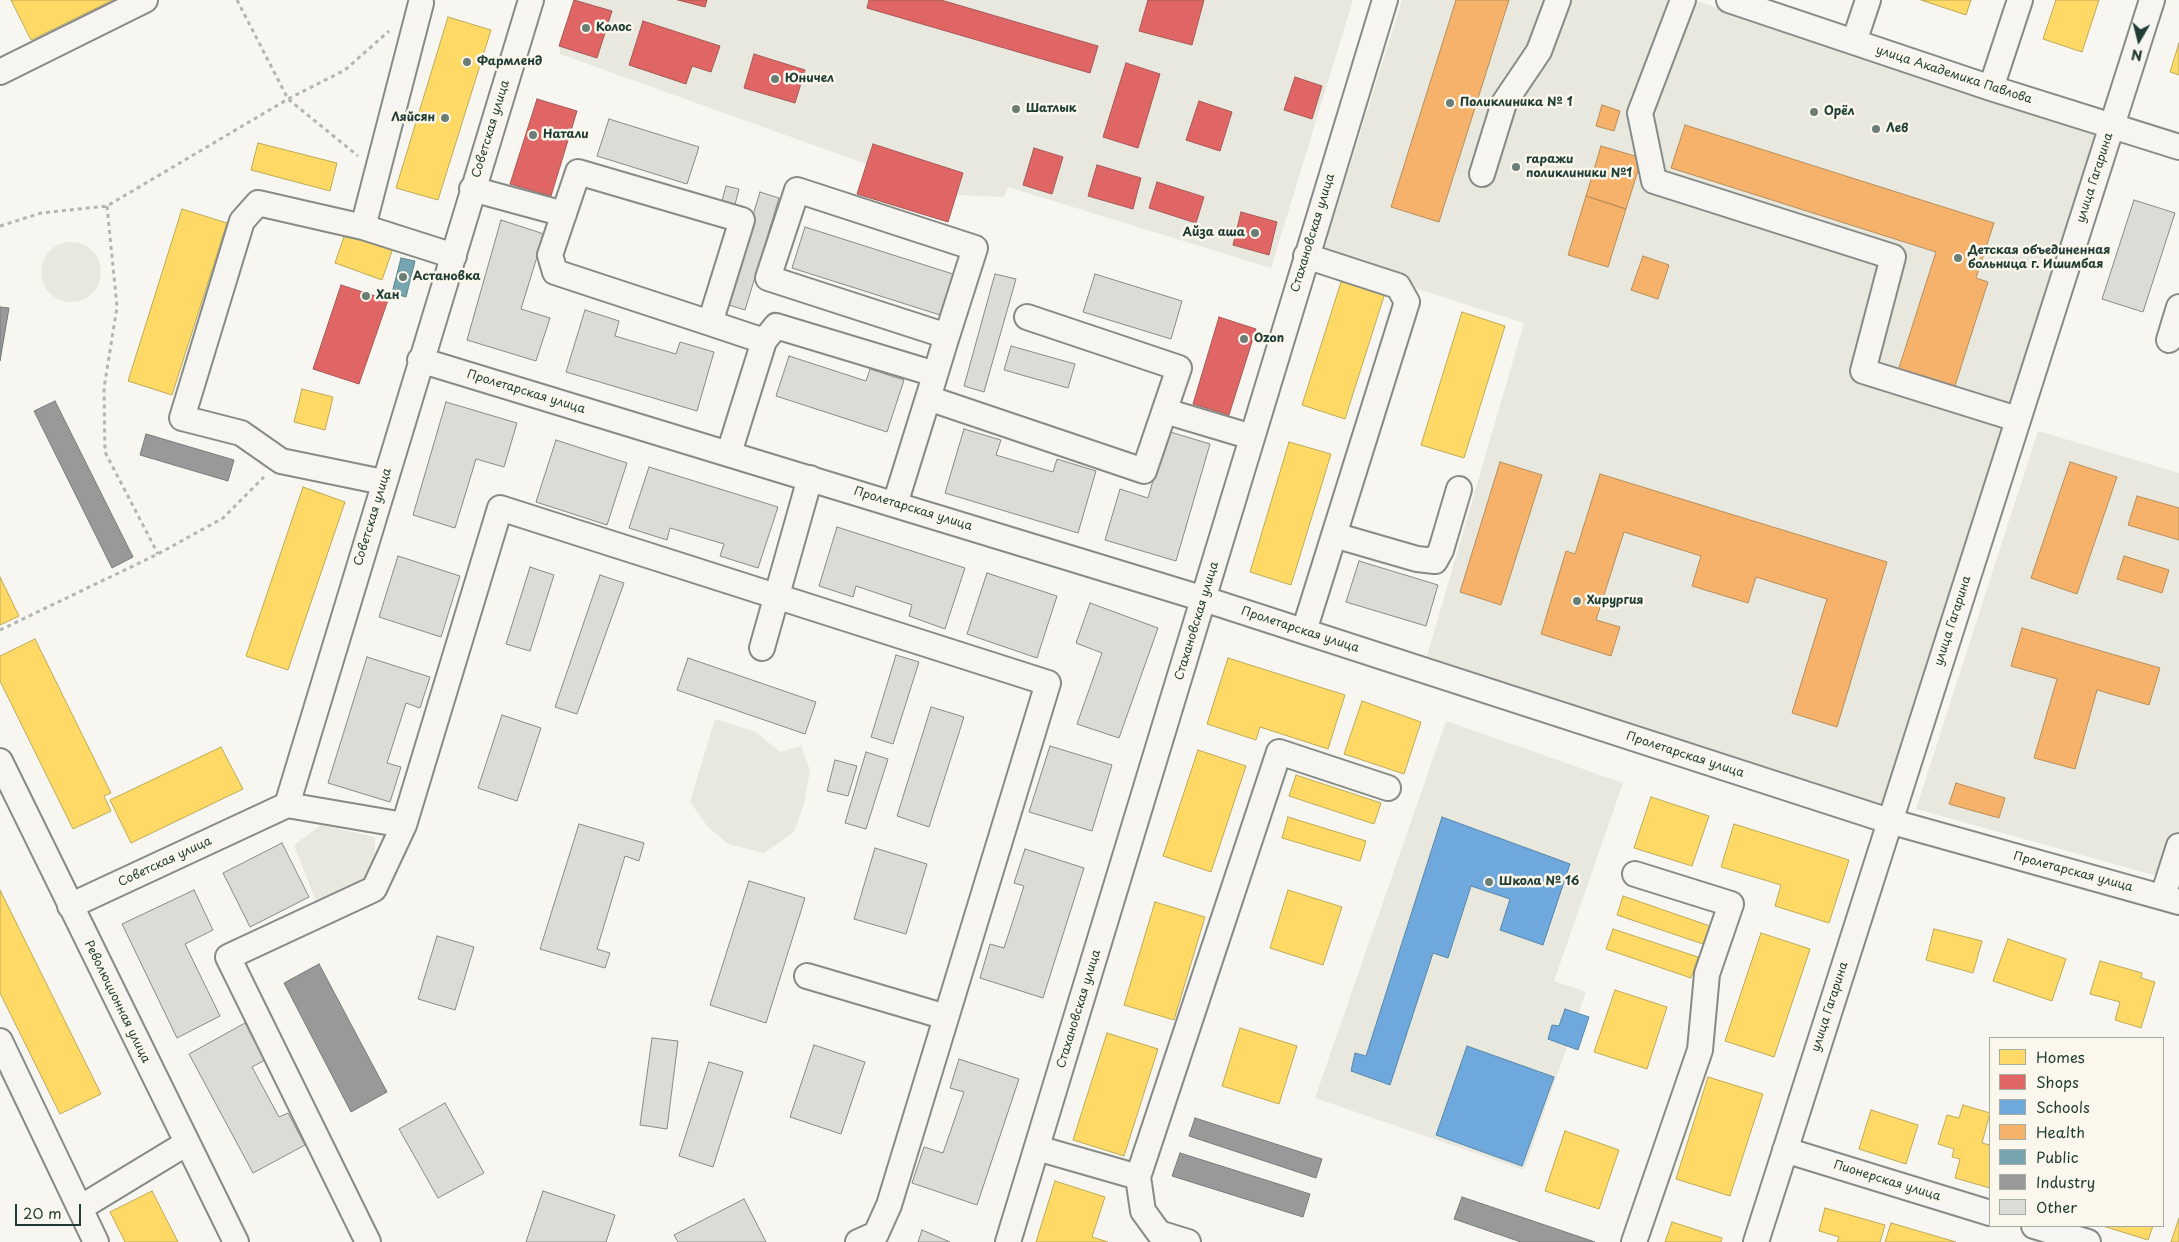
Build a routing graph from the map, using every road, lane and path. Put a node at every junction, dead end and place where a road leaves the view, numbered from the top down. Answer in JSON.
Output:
{"nodes":[{"id":1,"x":145,"y":0,"type":"edge"},
{"id":2,"x":236,"y":0,"type":"edge"},
{"id":3,"x":532,"y":0,"type":"edge"},
{"id":4,"x":1385,"y":0,"type":"edge"},
{"id":5,"x":1558,"y":0,"type":"edge"},
{"id":6,"x":1683,"y":0,"type":"edge"},
{"id":7,"x":1729,"y":0,"type":"edge"},
{"id":8,"x":1868,"y":0,"type":"edge"},
{"id":9,"x":2020,"y":0,"type":"edge"},
{"id":10,"x":2152,"y":0,"type":"edge"},
{"id":11,"x":421,"y":3,"type":"dead end"},
{"id":12,"x":1754,"y":4,"type":"edge"},
{"id":13,"x":393,"y":28,"type":"dead end"},
{"id":14,"x":1854,"y":42,"type":"junction"},
{"id":15,"x":0,"y":72,"type":"edge"},
{"id":16,"x":1991,"y":88,"type":"junction"},
{"id":17,"x":288,"y":99,"type":"junction"},
{"id":18,"x":2111,"y":126,"type":"junction"},
{"id":19,"x":2179,"y":147,"type":"edge"},
{"id":20,"x":362,"y":159,"type":"dead end"},
{"id":21,"x":1482,"y":174,"type":"dead end"},
{"id":22,"x":472,"y":189,"type":"junction"},
{"id":23,"x":107,"y":206,"type":"junction"},
{"id":24,"x":564,"y":214,"type":"junction"},
{"id":25,"x":0,"y":226,"type":"edge"},
{"id":26,"x":363,"y":227,"type":"junction"},
{"id":27,"x":454,"y":256,"type":"junction"},
{"id":28,"x":1306,"y":256,"type":"junction"},
{"id":29,"x":2179,"y":307,"type":"edge"},
{"id":30,"x":1027,"y":317,"type":"dead end"},
{"id":31,"x":710,"y":323,"type":"junction"},
{"id":32,"x":947,"y":336,"type":"junction"},
{"id":33,"x":2169,"y":340,"type":"dead end"},
{"id":34,"x":764,"y":341,"type":"junction"},
{"id":35,"x":420,"y":360,"type":"junction"},
{"id":36,"x":935,"y":374,"type":"junction"},
{"id":37,"x":928,"y":398,"type":"junction"},
{"id":38,"x":1165,"y":411,"type":"junction"},
{"id":39,"x":2017,"y":419,"type":"junction"},
{"id":40,"x":1252,"y":437,"type":"junction"},
{"id":41,"x":729,"y":453,"type":"junction"},
{"id":42,"x":281,"y":461,"type":"junction"},
{"id":43,"x":810,"y":478,"type":"junction"},
{"id":44,"x":383,"y":482,"type":"junction"},
{"id":45,"x":1459,"y":489,"type":"dead end"},
{"id":46,"x":895,"y":504,"type":"junction"},
{"id":47,"x":1334,"y":535,"type":"junction"},
{"id":48,"x":158,"y":554,"type":"junction"},
{"id":49,"x":776,"y":596,"type":"junction"},
{"id":50,"x":1204,"y":599,"type":"junction"},
{"id":51,"x":0,"y":630,"type":"edge"},
{"id":52,"x":1304,"y":631,"type":"junction"},
{"id":53,"x":762,"y":648,"type":"dead end"},
{"id":54,"x":2,"y":770,"type":"edge"},
{"id":55,"x":1388,"y":788,"type":"dead end"},
{"id":56,"x":287,"y":805,"type":"junction"},
{"id":57,"x":1889,"y":821,"type":"junction"},
{"id":58,"x":404,"y":825,"type":"junction"},
{"id":59,"x":2179,"y":846,"type":"edge"},
{"id":60,"x":1635,"y":874,"type":"dead end"},
{"id":61,"x":2171,"y":899,"type":"edge"},
{"id":62,"x":70,"y":906,"type":"junction"},
{"id":63,"x":807,"y":976,"type":"dead end"},
{"id":64,"x":946,"y":1017,"type":"junction"},
{"id":65,"x":0,"y":1041,"type":"edge"},
{"id":66,"x":187,"y":1143,"type":"junction"},
{"id":67,"x":1037,"y":1148,"type":"junction"},
{"id":68,"x":1785,"y":1150,"type":"junction"},
{"id":69,"x":1138,"y":1177,"type":"junction"},
{"id":70,"x":80,"y":1208,"type":"junction"},
{"id":71,"x":1989,"y":1212,"type":"edge"},
{"id":72,"x":2037,"y":1227,"type":"edge"},
{"id":73,"x":96,"y":1242,"type":"edge"},
{"id":74,"x":236,"y":1242,"type":"edge"},
{"id":75,"x":368,"y":1242,"type":"edge"},
{"id":76,"x":858,"y":1242,"type":"edge"},
{"id":77,"x":1008,"y":1242,"type":"edge"},
{"id":78,"x":1188,"y":1242,"type":"edge"},
{"id":79,"x":1634,"y":1242,"type":"edge"},
{"id":80,"x":1756,"y":1242,"type":"edge"},
{"id":81,"x":2088,"y":1242,"type":"edge"}],
"edges":[{"from":1,"to":15,"type":"street"},
{"from":2,"to":17,"type":"path"},
{"from":3,"to":22,"type":"street","name":"Советская улица"},
{"from":4,"to":28,"type":"street","name":"Стахановская улица"},
{"from":5,"to":21,"type":"street"},
{"from":6,"to":39,"type":"street"},
{"from":7,"to":12,"type":"street","name":"улица Академика Павлова"},
{"from":8,"to":14,"type":"street"},
{"from":9,"to":16,"type":"street"},
{"from":10,"to":18,"type":"street","name":"улица Гагарина"},
{"from":11,"to":26,"type":"street"},
{"from":12,"to":14,"type":"street","name":"улица Академика Павлова"},
{"from":13,"to":17,"type":"path"},
{"from":14,"to":16,"type":"street","name":"улица Академика Павлова"},
{"from":16,"to":18,"type":"street","name":"улица Академика Павлова"},
{"from":17,"to":20,"type":"path"},
{"from":17,"to":23,"type":"path"},
{"from":18,"to":19,"type":"street","name":"улица Академика Павлова"},
{"from":18,"to":39,"type":"street","name":"улица Гагарина"},
{"from":22,"to":24,"type":"street"},
{"from":22,"to":27,"type":"street","name":"Советская улица"},
{"from":23,"to":25,"type":"path"},
{"from":23,"to":48,"type":"path"},
{"from":24,"to":31,"type":"street"},
{"from":24,"to":31,"type":"street"},
{"from":26,"to":27,"type":"street"},
{"from":26,"to":42,"type":"street"},
{"from":27,"to":35,"type":"street","name":"Советская улица"},
{"from":28,"to":40,"type":"street","name":"Стахановская улица"},
{"from":28,"to":47,"type":"street"},
{"from":29,"to":33,"type":"street"},
{"from":30,"to":38,"type":"street"},
{"from":31,"to":34,"type":"street"},
{"from":32,"to":32,"type":"street"},
{"from":32,"to":36,"type":"street"},
{"from":34,"to":36,"type":"street"},
{"from":34,"to":41,"type":"street"},
{"from":35,"to":41,"type":"street","name":"Пролетарская улица"},
{"from":35,"to":44,"type":"street","name":"Советская улица"},
{"from":36,"to":37,"type":"street"},
{"from":37,"to":38,"type":"street"},
{"from":37,"to":46,"type":"street"},
{"from":38,"to":40,"type":"street"},
{"from":39,"to":57,"type":"street","name":"улица Гагарина"},
{"from":40,"to":50,"type":"street","name":"Стахановская улица"},
{"from":41,"to":43,"type":"street","name":"Пролетарская улица"},
{"from":42,"to":44,"type":"street"},
{"from":42,"to":48,"type":"path"},
{"from":43,"to":46,"type":"street","name":"Пролетарская улица"},
{"from":43,"to":49,"type":"street"},
{"from":44,"to":56,"type":"street","name":"Советская улица"},
{"from":45,"to":47,"type":"street"},
{"from":46,"to":50,"type":"street","name":"Пролетарская улица"},
{"from":47,"to":52,"type":"street"},
{"from":48,"to":51,"type":"path"},
{"from":49,"to":53,"type":"street"},
{"from":49,"to":58,"type":"street"},
{"from":49,"to":64,"type":"street"},
{"from":50,"to":52,"type":"street","name":"Пролетарская улица"},
{"from":50,"to":67,"type":"street","name":"Стахановская улица"},
{"from":52,"to":57,"type":"street","name":"Пролетарская улица"},
{"from":54,"to":62,"type":"street","name":"Революционная улица"},
{"from":55,"to":69,"type":"street"},
{"from":56,"to":58,"type":"street"},
{"from":56,"to":62,"type":"street","name":"Советская улица"},
{"from":57,"to":61,"type":"street","name":"Пролетарская улица"},
{"from":57,"to":68,"type":"street","name":"улица Гагарина"},
{"from":58,"to":75,"type":"street"},
{"from":59,"to":61,"type":"street"},
{"from":60,"to":79,"type":"street"},
{"from":62,"to":66,"type":"street","name":"Революционная улица"},
{"from":63,"to":64,"type":"street"},
{"from":64,"to":76,"type":"street"},
{"from":65,"to":70,"type":"street"},
{"from":66,"to":70,"type":"street"},
{"from":66,"to":74,"type":"street","name":"Революционная улица"},
{"from":67,"to":69,"type":"street"},
{"from":67,"to":77,"type":"street","name":"Стахановская улица"},
{"from":68,"to":71,"type":"street","name":"Пионерская улица"},
{"from":68,"to":80,"type":"street","name":"улица Гагарина"},
{"from":69,"to":78,"type":"street"},
{"from":70,"to":73,"type":"street"},
{"from":72,"to":81,"type":"street"}]}
